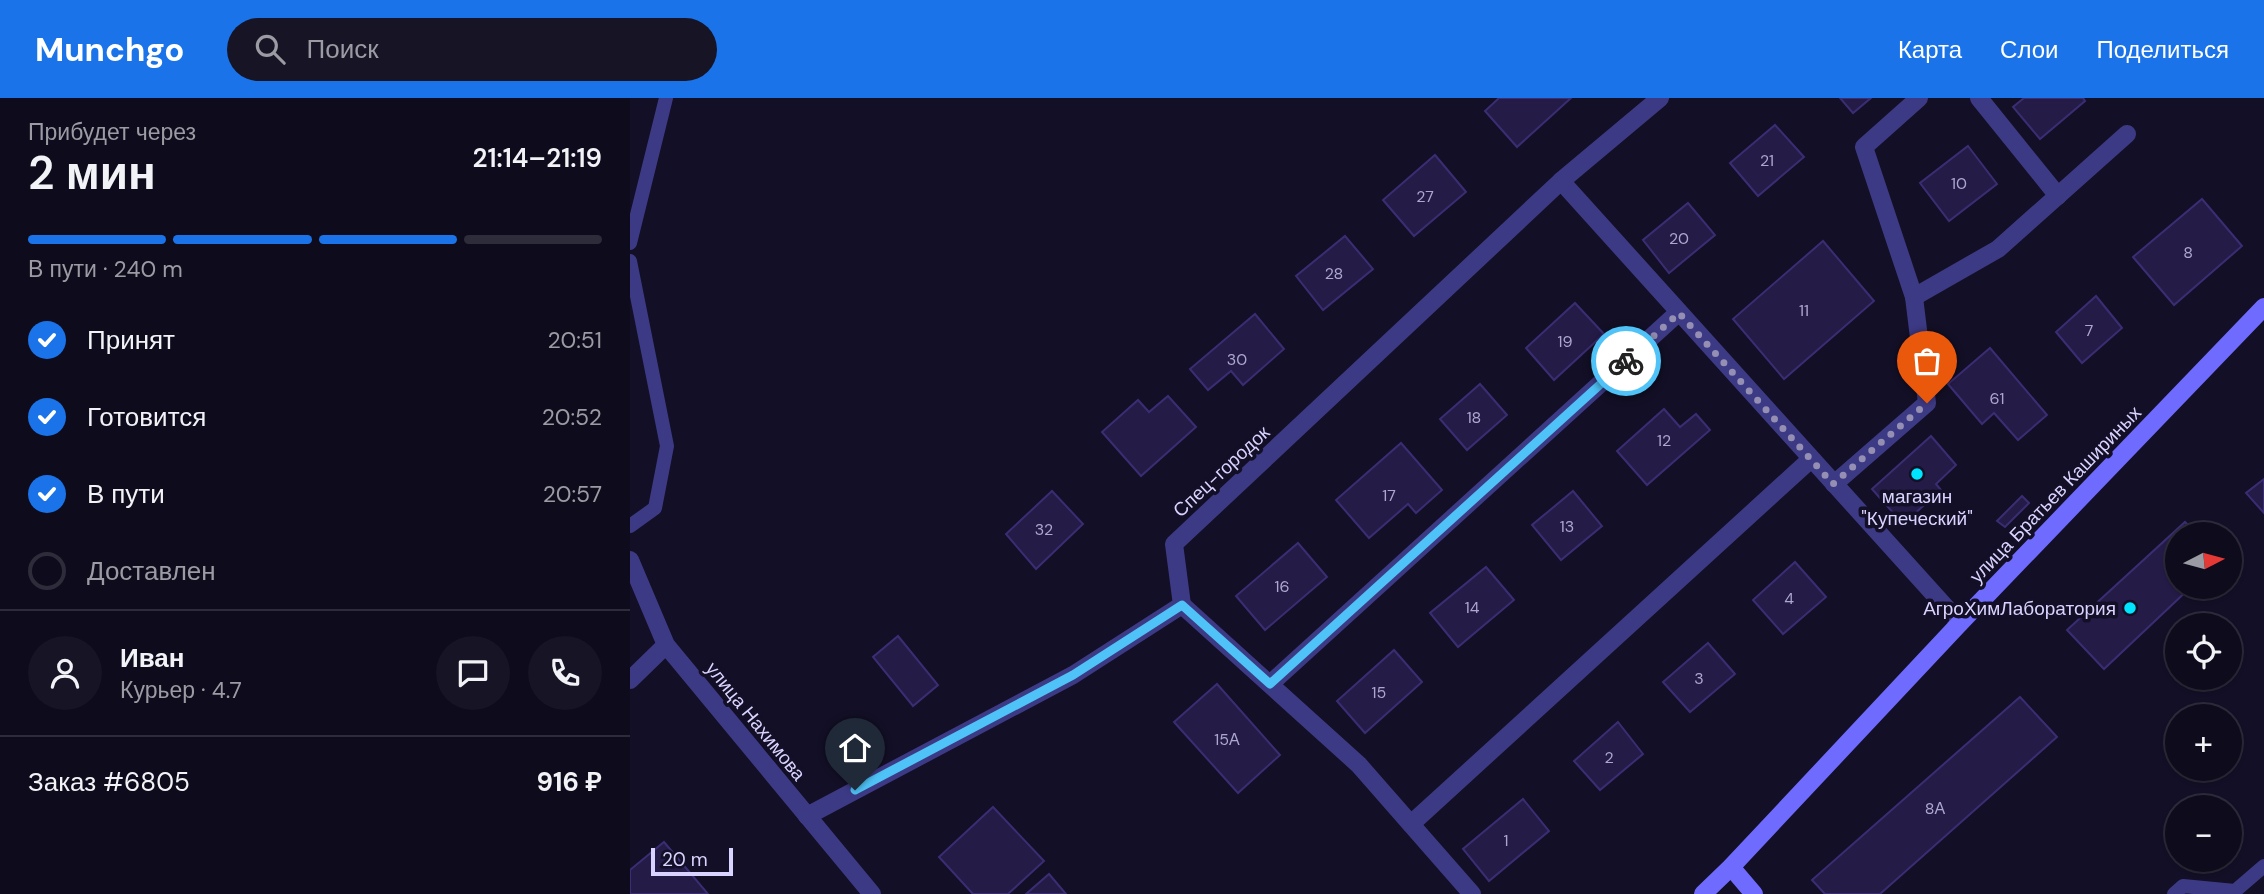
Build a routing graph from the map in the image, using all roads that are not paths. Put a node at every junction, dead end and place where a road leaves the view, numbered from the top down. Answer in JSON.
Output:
{"nodes":[{"id":1,"x":666,"y":98,"type":"edge"},
{"id":2,"x":1660,"y":98,"type":"edge"},
{"id":3,"x":1919,"y":98,"type":"edge"},
{"id":4,"x":1979,"y":98,"type":"edge"},
{"id":5,"x":2127,"y":134,"type":"dead end"},
{"id":6,"x":1561,"y":181,"type":"junction"},
{"id":7,"x":2058,"y":196,"type":"junction"},
{"id":8,"x":630,"y":243,"type":"edge"},
{"id":9,"x":630,"y":261,"type":"edge"},
{"id":10,"x":1914,"y":297,"type":"junction"},
{"id":11,"x":2264,"y":307,"type":"edge"},
{"id":12,"x":1679,"y":313,"type":"junction"},
{"id":13,"x":1811,"y":459,"type":"junction"},
{"id":14,"x":1833,"y":484,"type":"junction"},
{"id":15,"x":630,"y":526,"type":"edge"},
{"id":16,"x":630,"y":560,"type":"edge"},
{"id":17,"x":1182,"y":605,"type":"junction"},
{"id":18,"x":1960,"y":623,"type":"junction"},
{"id":19,"x":666,"y":645,"type":"junction"},
{"id":20,"x":630,"y":680,"type":"edge"},
{"id":21,"x":1270,"y":684,"type":"junction"},
{"id":22,"x":807,"y":816,"type":"junction"},
{"id":23,"x":1412,"y":824,"type":"junction"},
{"id":24,"x":2264,"y":866,"type":"edge"},
{"id":25,"x":1731,"y":867,"type":"junction"},
{"id":26,"x":872,"y":894,"type":"edge"},
{"id":27,"x":1472,"y":894,"type":"edge"},
{"id":28,"x":1703,"y":894,"type":"edge"},
{"id":29,"x":1754,"y":894,"type":"edge"},
{"id":30,"x":2174,"y":894,"type":"edge"}],
"edges":[{"from":1,"to":8,"type":"lane"},
{"from":2,"to":6,"type":"street","name":"Спец-городок"},
{"from":3,"to":10,"type":"street"},
{"from":4,"to":7,"type":"street"},
{"from":5,"to":7,"type":"street"},
{"from":6,"to":12,"type":"street"},
{"from":6,"to":17,"type":"street","name":"Спец-городок"},
{"from":7,"to":10,"type":"street"},
{"from":9,"to":15,"type":"lane"},
{"from":10,"to":14,"type":"street"},
{"from":11,"to":18,"type":"main road","name":"улица Братьев Кашириных"},
{"from":12,"to":13,"type":"street"},
{"from":12,"to":21,"type":"street"},
{"from":13,"to":14,"type":"street"},
{"from":13,"to":23,"type":"street"},
{"from":14,"to":18,"type":"street"},
{"from":16,"to":19,"type":"street","name":"улица Нахимова"},
{"from":17,"to":21,"type":"street"},
{"from":17,"to":22,"type":"street"},
{"from":18,"to":25,"type":"main road","name":"улица Братьев Кашириных"},
{"from":19,"to":20,"type":"street"},
{"from":19,"to":22,"type":"street","name":"улица Нахимова"},
{"from":21,"to":23,"type":"street"},
{"from":22,"to":26,"type":"street","name":"улица Нахимова"},
{"from":23,"to":27,"type":"street"},
{"from":24,"to":30,"type":"lane"},
{"from":25,"to":28,"type":"main road","name":"улица Братьев Кашириных"},
{"from":25,"to":29,"type":"main road"}]}
